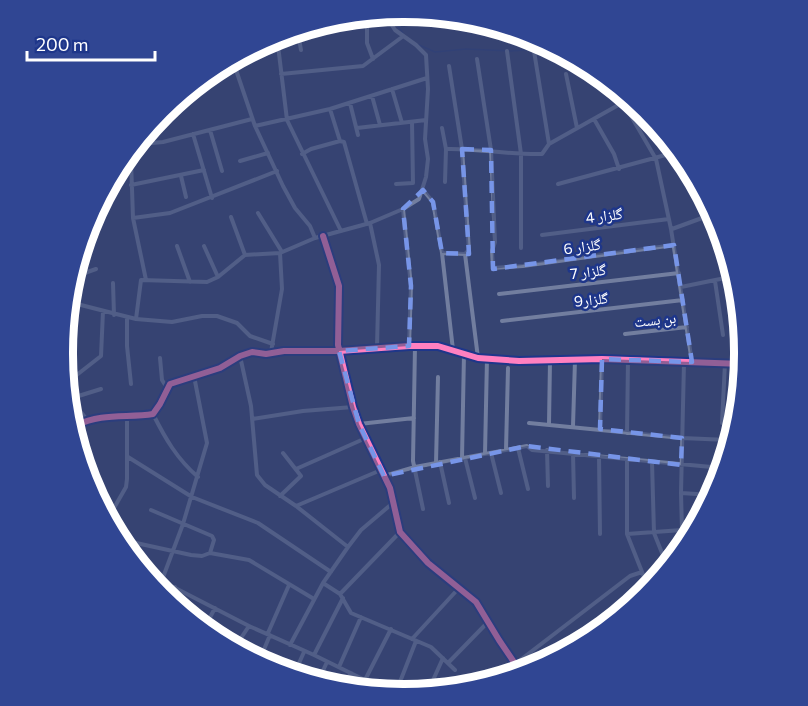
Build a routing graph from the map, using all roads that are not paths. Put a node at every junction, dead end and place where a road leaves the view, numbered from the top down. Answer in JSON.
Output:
{"nodes":[{"id":1,"x":391,"y":23,"type":"edge"},
{"id":2,"x":367,"y":24,"type":"edge"},
{"id":3,"x":402,"y":37,"type":"junction"},
{"id":4,"x":300,"y":40,"type":"edge"},
{"id":5,"x":279,"y":48,"type":"edge"},
{"id":6,"x":302,"y":50,"type":"dead end"},
{"id":7,"x":507,"y":51,"type":"dead end"},
{"id":8,"x":534,"y":51,"type":"dead end"},
{"id":9,"x":373,"y":59,"type":"junction"},
{"id":10,"x":477,"y":59,"type":"dead end"},
{"id":11,"x":449,"y":66,"type":"dead end"},
{"id":12,"x":236,"y":69,"type":"edge"},
{"id":13,"x":281,"y":74,"type":"junction"},
{"id":14,"x":566,"y":74,"type":"dead end"},
{"id":15,"x":427,"y":78,"type":"junction"},
{"id":16,"x":392,"y":89,"type":"junction"},
{"id":17,"x":372,"y":96,"type":"junction"},
{"id":18,"x":350,"y":102,"type":"junction"},
{"id":19,"x":621,"y":104,"type":"edge"},
{"id":20,"x":625,"y":107,"type":"edge"},
{"id":21,"x":330,"y":110,"type":"junction"},
{"id":22,"x":252,"y":119,"type":"junction"},
{"id":23,"x":594,"y":119,"type":"junction"},
{"id":24,"x":287,"y":120,"type":"junction"},
{"id":25,"x":426,"y":120,"type":"junction"},
{"id":26,"x":412,"y":122,"type":"junction"},
{"id":27,"x":402,"y":123,"type":"junction"},
{"id":28,"x":380,"y":125,"type":"junction"},
{"id":29,"x":255,"y":126,"type":"junction"},
{"id":30,"x":357,"y":128,"type":"junction"},
{"id":31,"x":442,"y":128,"type":"dead end"},
{"id":32,"x":578,"y":128,"type":"junction"},
{"id":33,"x":210,"y":130,"type":"junction"},
{"id":34,"x":193,"y":134,"type":"junction"},
{"id":35,"x":358,"y":135,"type":"dead end"},
{"id":36,"x":340,"y":141,"type":"junction"},
{"id":37,"x":149,"y":143,"type":"edge"},
{"id":38,"x":549,"y":144,"type":"junction"},
{"id":39,"x":446,"y":149,"type":"junction"},
{"id":40,"x":462,"y":149,"type":"junction"},
{"id":41,"x":491,"y":150,"type":"junction"},
{"id":42,"x":268,"y":153,"type":"junction"},
{"id":43,"x":302,"y":154,"type":"junction"},
{"id":44,"x":521,"y":154,"type":"junction"},
{"id":45,"x":668,"y":155,"type":"edge"},
{"id":46,"x":656,"y":159,"type":"junction"},
{"id":47,"x":240,"y":161,"type":"dead end"},
{"id":48,"x":131,"y":166,"type":"edge"},
{"id":49,"x":619,"y":169,"type":"junction"},
{"id":50,"x":204,"y":170,"type":"junction"},
{"id":51,"x":222,"y":171,"type":"dead end"},
{"id":52,"x":277,"y":171,"type":"junction"},
{"id":53,"x":181,"y":176,"type":"junction"},
{"id":54,"x":445,"y":182,"type":"dead end"},
{"id":55,"x":396,"y":184,"type":"dead end"},
{"id":56,"x":558,"y":184,"type":"dead end"},
{"id":57,"x":131,"y":185,"type":"junction"},
{"id":58,"x":423,"y":190,"type":"junction"},
{"id":59,"x":186,"y":197,"type":"dead end"},
{"id":60,"x":212,"y":198,"type":"junction"},
{"id":61,"x":403,"y":209,"type":"junction"},
{"id":62,"x":258,"y":213,"type":"dead end"},
{"id":63,"x":231,"y":217,"type":"dead end"},
{"id":64,"x":134,"y":218,"type":"junction"},
{"id":65,"x":705,"y":218,"type":"joint"},
{"id":66,"x":669,"y":219,"type":"junction"},
{"id":67,"x":369,"y":224,"type":"junction"},
{"id":68,"x":671,"y":229,"type":"junction"},
{"id":69,"x":341,"y":231,"type":"junction"},
{"id":70,"x":542,"y":235,"type":"dead end"},
{"id":71,"x":323,"y":236,"type":"junction"},
{"id":72,"x":315,"y":238,"type":"junction"},
{"id":73,"x":674,"y":245,"type":"junction"},
{"id":74,"x":177,"y":246,"type":"dead end"},
{"id":75,"x":204,"y":246,"type":"dead end"},
{"id":76,"x":521,"y":248,"type":"dead end"},
{"id":77,"x":281,"y":252,"type":"junction"},
{"id":78,"x":442,"y":254,"type":"junction"},
{"id":79,"x":465,"y":254,"type":"junction"},
{"id":80,"x":245,"y":255,"type":"junction"},
{"id":81,"x":720,"y":258,"type":"edge"},
{"id":82,"x":96,"y":269,"type":"dead end"},
{"id":83,"x":84,"y":273,"type":"edge"},
{"id":84,"x":679,"y":273,"type":"junction"},
{"id":85,"x":218,"y":277,"type":"junction"},
{"id":86,"x":726,"y":279,"type":"edge"},
{"id":87,"x":146,"y":280,"type":"junction"},
{"id":88,"x":715,"y":281,"type":"junction"},
{"id":89,"x":190,"y":282,"type":"junction"},
{"id":90,"x":113,"y":283,"type":"dead end"},
{"id":91,"x":681,"y":287,"type":"junction"},
{"id":92,"x":499,"y":294,"type":"dead end"},
{"id":93,"x":683,"y":300,"type":"junction"},
{"id":94,"x":77,"y":305,"type":"edge"},
{"id":95,"x":103,"y":311,"type":"junction"},
{"id":96,"x":114,"y":315,"type":"junction"},
{"id":97,"x":127,"y":317,"type":"junction"},
{"id":98,"x":136,"y":319,"type":"junction"},
{"id":99,"x":502,"y":321,"type":"dead end"},
{"id":100,"x":687,"y":327,"type":"junction"},
{"id":101,"x":625,"y":334,"type":"dead end"},
{"id":102,"x":723,"y":334,"type":"dead end"},
{"id":103,"x":273,"y":345,"type":"junction"},
{"id":104,"x":409,"y":346,"type":"junction"},
{"id":105,"x":415,"y":346,"type":"junction"},
{"id":106,"x":377,"y":348,"type":"junction"},
{"id":107,"x":453,"y":350,"type":"junction"},
{"id":108,"x":339,"y":351,"type":"junction"},
{"id":109,"x":271,"y":352,"type":"junction"},
{"id":110,"x":464,"y":353,"type":"junction"},
{"id":111,"x":240,"y":356,"type":"junction"},
{"id":112,"x":160,"y":358,"type":"dead end"},
{"id":113,"x":478,"y":358,"type":"junction"},
{"id":114,"x":487,"y":358,"type":"junction"},
{"id":115,"x":602,"y":359,"type":"junction"},
{"id":116,"x":575,"y":360,"type":"junction"},
{"id":117,"x":628,"y":360,"type":"junction"},
{"id":118,"x":550,"y":361,"type":"junction"},
{"id":119,"x":684,"y":362,"type":"junction"},
{"id":120,"x":692,"y":362,"type":"junction"},
{"id":121,"x":725,"y":363,"type":"junction"},
{"id":122,"x":734,"y":364,"type":"edge"},
{"id":123,"x":508,"y":368,"type":"dead end"},
{"id":124,"x":194,"y":376,"type":"junction"},
{"id":125,"x":74,"y":377,"type":"edge"},
{"id":126,"x":438,"y":377,"type":"dead end"},
{"id":127,"x":131,"y":384,"type":"dead end"},
{"id":128,"x":167,"y":388,"type":"junction"},
{"id":129,"x":101,"y":389,"type":"dead end"},
{"id":130,"x":76,"y":398,"type":"edge"},
{"id":131,"x":353,"y":407,"type":"junction"},
{"id":132,"x":78,"y":408,"type":"edge"},
{"id":133,"x":153,"y":414,"type":"junction"},
{"id":134,"x":127,"y":416,"type":"junction"},
{"id":135,"x":414,"y":418,"type":"junction"},
{"id":136,"x":252,"y":419,"type":"junction"},
{"id":137,"x":88,"y":421,"type":"junction"},
{"id":138,"x":81,"y":423,"type":"edge"},
{"id":139,"x":529,"y":423,"type":"dead end"},
{"id":140,"x":722,"y":423,"type":"dead end"},
{"id":141,"x":359,"y":424,"type":"junction"},
{"id":142,"x":549,"y":424,"type":"junction"},
{"id":143,"x":573,"y":426,"type":"junction"},
{"id":144,"x":600,"y":429,"type":"junction"},
{"id":145,"x":627,"y":433,"type":"junction"},
{"id":146,"x":366,"y":438,"type":"junction"},
{"id":147,"x":682,"y":438,"type":"junction"},
{"id":148,"x":723,"y":440,"type":"edge"},
{"id":149,"x":518,"y":448,"type":"junction"},
{"id":150,"x":506,"y":450,"type":"junction"},
{"id":151,"x":547,"y":450,"type":"junction"},
{"id":152,"x":283,"y":453,"type":"dead end"},
{"id":153,"x":490,"y":453,"type":"junction"},
{"id":154,"x":573,"y":453,"type":"junction"},
{"id":155,"x":485,"y":454,"type":"junction"},
{"id":156,"x":599,"y":456,"type":"junction"},
{"id":157,"x":128,"y":457,"type":"junction"},
{"id":158,"x":464,"y":458,"type":"junction"},
{"id":159,"x":627,"y":459,"type":"junction"},
{"id":160,"x":652,"y":462,"type":"junction"},
{"id":161,"x":438,"y":463,"type":"junction"},
{"id":162,"x":681,"y":465,"type":"junction"},
{"id":163,"x":415,"y":467,"type":"junction"},
{"id":164,"x":714,"y":467,"type":"edge"},
{"id":165,"x":296,"y":469,"type":"junction"},
{"id":166,"x":381,"y":470,"type":"junction"},
{"id":167,"x":384,"y":476,"type":"junction"},
{"id":168,"x":198,"y":477,"type":"junction"},
{"id":169,"x":548,"y":486,"type":"dead end"},
{"id":170,"x":528,"y":489,"type":"dead end"},
{"id":171,"x":501,"y":493,"type":"dead end"},
{"id":172,"x":681,"y":493,"type":"junction"},
{"id":173,"x":702,"y":494,"type":"edge"},
{"id":174,"x":280,"y":496,"type":"junction"},
{"id":175,"x":192,"y":497,"type":"junction"},
{"id":176,"x":475,"y":498,"type":"dead end"},
{"id":177,"x":574,"y":498,"type":"dead end"},
{"id":178,"x":394,"y":502,"type":"junction"},
{"id":179,"x":449,"y":503,"type":"dead end"},
{"id":180,"x":296,"y":506,"type":"junction"},
{"id":181,"x":113,"y":509,"type":"edge"},
{"id":182,"x":423,"y":509,"type":"dead end"},
{"id":183,"x":151,"y":510,"type":"dead end"},
{"id":184,"x":183,"y":524,"type":"junction"},
{"id":185,"x":684,"y":529,"type":"edge"},
{"id":186,"x":400,"y":532,"type":"junction"},
{"id":187,"x":682,"y":532,"type":"edge"},
{"id":188,"x":654,"y":533,"type":"junction"},
{"id":189,"x":600,"y":534,"type":"dead end"},
{"id":190,"x":627,"y":534,"type":"junction"},
{"id":191,"x":133,"y":542,"type":"edge"},
{"id":192,"x":348,"y":547,"type":"junction"},
{"id":193,"x":174,"y":551,"type":"junction"},
{"id":194,"x":210,"y":553,"type":"junction"},
{"id":195,"x":664,"y":557,"type":"edge"},
{"id":196,"x":332,"y":572,"type":"junction"},
{"id":197,"x":642,"y":572,"type":"junction"},
{"id":198,"x":163,"y":579,"type":"edge"},
{"id":199,"x":645,"y":579,"type":"edge"},
{"id":200,"x":165,"y":582,"type":"edge"},
{"id":201,"x":323,"y":583,"type":"junction"},
{"id":202,"x":289,"y":585,"type":"junction"},
{"id":203,"x":176,"y":587,"type":"junction"},
{"id":204,"x":459,"y":588,"type":"junction"},
{"id":205,"x":174,"y":591,"type":"edge"},
{"id":206,"x":341,"y":596,"type":"junction"},
{"id":207,"x":314,"y":599,"type":"junction"},
{"id":208,"x":215,"y":608,"type":"junction"},
{"id":209,"x":361,"y":617,"type":"junction"},
{"id":210,"x":209,"y":619,"type":"edge"},
{"id":211,"x":488,"y":622,"type":"junction"},
{"id":212,"x":249,"y":626,"type":"junction"},
{"id":213,"x":391,"y":629,"type":"junction"},
{"id":214,"x":269,"y":634,"type":"junction"},
{"id":215,"x":240,"y":640,"type":"edge"},
{"id":216,"x":414,"y":640,"type":"junction"},
{"id":217,"x":290,"y":645,"type":"junction"},
{"id":218,"x":263,"y":651,"type":"edge"},
{"id":219,"x":304,"y":652,"type":"junction"},
{"id":220,"x":314,"y":655,"type":"junction"},
{"id":221,"x":443,"y":658,"type":"junction"},
{"id":222,"x":327,"y":662,"type":"junction"},
{"id":223,"x":448,"y":663,"type":"junction"},
{"id":224,"x":514,"y":664,"type":"joint"},
{"id":225,"x":298,"y":666,"type":"edge"},
{"id":226,"x":339,"y":667,"type":"junction"},
{"id":227,"x":455,"y":670,"type":"dead end"},
{"id":228,"x":322,"y":673,"type":"edge"},
{"id":229,"x":351,"y":673,"type":"junction"},
{"id":230,"x":347,"y":678,"type":"edge"},
{"id":231,"x":365,"y":680,"type":"joint"},
{"id":232,"x":432,"y":682,"type":"edge"},
{"id":233,"x":399,"y":684,"type":"edge"}],
"edges":[{"from":1,"to":3,"type":"street"},
{"from":2,"to":9,"type":"street"},
{"from":3,"to":9,"type":"street"},
{"from":3,"to":15,"type":"street"},
{"from":4,"to":6,"type":"street"},
{"from":5,"to":13,"type":"street"},
{"from":7,"to":44,"type":"street"},
{"from":8,"to":38,"type":"street"},
{"from":9,"to":13,"type":"street"},
{"from":10,"to":41,"type":"street"},
{"from":11,"to":40,"type":"street"},
{"from":12,"to":22,"type":"street"},
{"from":13,"to":24,"type":"street"},
{"from":14,"to":32,"type":"street"},
{"from":15,"to":16,"type":"street"},
{"from":15,"to":25,"type":"street"},
{"from":16,"to":17,"type":"street"},
{"from":16,"to":27,"type":"street"},
{"from":17,"to":18,"type":"street"},
{"from":17,"to":28,"type":"street"},
{"from":18,"to":21,"type":"street"},
{"from":18,"to":30,"type":"street"},
{"from":19,"to":23,"type":"street"},
{"from":20,"to":46,"type":"street"},
{"from":21,"to":24,"type":"street"},
{"from":21,"to":36,"type":"street"},
{"from":22,"to":29,"type":"street"},
{"from":22,"to":33,"type":"street"},
{"from":23,"to":32,"type":"street"},
{"from":23,"to":49,"type":"street"},
{"from":24,"to":29,"type":"street"},
{"from":24,"to":43,"type":"street"},
{"from":25,"to":26,"type":"street"},
{"from":25,"to":58,"type":"street"},
{"from":26,"to":27,"type":"street"},
{"from":26,"to":55,"type":"street"},
{"from":27,"to":28,"type":"street"},
{"from":28,"to":30,"type":"street"},
{"from":29,"to":42,"type":"street"},
{"from":30,"to":35,"type":"street"},
{"from":31,"to":39,"type":"street"},
{"from":32,"to":38,"type":"street"},
{"from":33,"to":34,"type":"street"},
{"from":33,"to":51,"type":"street"},
{"from":34,"to":37,"type":"street"},
{"from":34,"to":50,"type":"street"},
{"from":36,"to":43,"type":"street"},
{"from":36,"to":67,"type":"street"},
{"from":38,"to":44,"type":"street"},
{"from":39,"to":40,"type":"street"},
{"from":39,"to":54,"type":"street"},
{"from":40,"to":41,"type":"street"},
{"from":40,"to":79,"type":"street"},
{"from":41,"to":44,"type":"street"},
{"from":41,"to":73,"type":"street","name":"گلزار 6"},
{"from":42,"to":47,"type":"street"},
{"from":42,"to":52,"type":"street"},
{"from":43,"to":69,"type":"street"},
{"from":44,"to":76,"type":"street"},
{"from":45,"to":46,"type":"street"},
{"from":46,"to":49,"type":"street"},
{"from":46,"to":66,"type":"street"},
{"from":48,"to":57,"type":"street"},
{"from":49,"to":56,"type":"street"},
{"from":50,"to":53,"type":"street"},
{"from":50,"to":60,"type":"street"},
{"from":52,"to":60,"type":"street"},
{"from":52,"to":72,"type":"street"},
{"from":53,"to":57,"type":"street"},
{"from":53,"to":59,"type":"street"},
{"from":57,"to":64,"type":"street"},
{"from":58,"to":61,"type":"street"},
{"from":58,"to":78,"type":"street"},
{"from":60,"to":64,"type":"street"},
{"from":61,"to":67,"type":"street"},
{"from":61,"to":104,"type":"street"},
{"from":62,"to":77,"type":"street"},
{"from":63,"to":80,"type":"street"},
{"from":64,"to":87,"type":"street"},
{"from":65,"to":68,"type":"street"},
{"from":65,"to":81,"type":"street"},
{"from":66,"to":68,"type":"street"},
{"from":66,"to":70,"type":"street","name":"گلزار 4"},
{"from":67,"to":69,"type":"street"},
{"from":67,"to":106,"type":"street"},
{"from":68,"to":73,"type":"street"},
{"from":69,"to":71,"type":"street"},
{"from":71,"to":72,"type":"street"},
{"from":71,"to":108,"type":"street"},
{"from":72,"to":77,"type":"street"},
{"from":73,"to":84,"type":"street"},
{"from":74,"to":89,"type":"street"},
{"from":75,"to":85,"type":"street"},
{"from":77,"to":80,"type":"street"},
{"from":77,"to":103,"type":"street"},
{"from":78,"to":79,"type":"street"},
{"from":78,"to":107,"type":"street"},
{"from":79,"to":113,"type":"street"},
{"from":80,"to":85,"type":"street"},
{"from":82,"to":83,"type":"street"},
{"from":84,"to":91,"type":"street"},
{"from":84,"to":92,"type":"street","name":"گلزار 7"},
{"from":85,"to":89,"type":"street"},
{"from":86,"to":88,"type":"street"},
{"from":87,"to":89,"type":"street"},
{"from":87,"to":98,"type":"street"},
{"from":88,"to":91,"type":"street"},
{"from":88,"to":102,"type":"street"},
{"from":90,"to":96,"type":"street"},
{"from":91,"to":93,"type":"street"},
{"from":93,"to":99,"type":"street","name":"گلزار9"},
{"from":93,"to":100,"type":"street"},
{"from":94,"to":95,"type":"street"},
{"from":95,"to":96,"type":"street"},
{"from":95,"to":125,"type":"street"},
{"from":96,"to":97,"type":"street"},
{"from":97,"to":98,"type":"street"},
{"from":97,"to":127,"type":"street"},
{"from":98,"to":103,"type":"street"},
{"from":100,"to":101,"type":"street","name":"بن بست"},
{"from":100,"to":120,"type":"street"},
{"from":103,"to":109,"type":"street"},
{"from":104,"to":105,"type":"street"},
{"from":104,"to":106,"type":"street"},
{"from":105,"to":107,"type":"street"},
{"from":105,"to":135,"type":"street"},
{"from":106,"to":108,"type":"street"},
{"from":107,"to":110,"type":"street"},
{"from":108,"to":109,"type":"street"},
{"from":108,"to":131,"type":"street"},
{"from":109,"to":111,"type":"street"},
{"from":110,"to":113,"type":"street"},
{"from":110,"to":158,"type":"street"},
{"from":111,"to":124,"type":"street"},
{"from":111,"to":136,"type":"street"},
{"from":112,"to":128,"type":"street"},
{"from":113,"to":114,"type":"street"},
{"from":114,"to":118,"type":"street"},
{"from":114,"to":155,"type":"street"},
{"from":115,"to":116,"type":"street"},
{"from":115,"to":117,"type":"street"},
{"from":115,"to":144,"type":"street"},
{"from":116,"to":118,"type":"street"},
{"from":116,"to":143,"type":"street"},
{"from":117,"to":119,"type":"street"},
{"from":117,"to":145,"type":"street"},
{"from":118,"to":142,"type":"street"},
{"from":119,"to":120,"type":"street"},
{"from":119,"to":147,"type":"street"},
{"from":120,"to":121,"type":"street"},
{"from":121,"to":122,"type":"street"},
{"from":121,"to":140,"type":"street"},
{"from":123,"to":150,"type":"street"},
{"from":124,"to":128,"type":"street"},
{"from":124,"to":168,"type":"street"},
{"from":126,"to":161,"type":"street"},
{"from":128,"to":133,"type":"street"},
{"from":129,"to":130,"type":"street"},
{"from":131,"to":136,"type":"street"},
{"from":131,"to":141,"type":"street"},
{"from":132,"to":137,"type":"street"},
{"from":133,"to":134,"type":"street"},
{"from":133,"to":168,"type":"street"},
{"from":134,"to":137,"type":"street"},
{"from":134,"to":157,"type":"street"},
{"from":135,"to":141,"type":"street"},
{"from":135,"to":163,"type":"street"},
{"from":136,"to":174,"type":"street"},
{"from":137,"to":138,"type":"street"},
{"from":139,"to":142,"type":"street"},
{"from":141,"to":146,"type":"street"},
{"from":142,"to":143,"type":"street"},
{"from":143,"to":144,"type":"street"},
{"from":144,"to":145,"type":"street"},
{"from":145,"to":147,"type":"street"},
{"from":146,"to":165,"type":"street"},
{"from":146,"to":166,"type":"street"},
{"from":147,"to":148,"type":"street"},
{"from":147,"to":162,"type":"street"},
{"from":149,"to":150,"type":"street"},
{"from":149,"to":151,"type":"street"},
{"from":149,"to":170,"type":"street"},
{"from":150,"to":153,"type":"street"},
{"from":151,"to":154,"type":"street"},
{"from":151,"to":169,"type":"street"},
{"from":152,"to":165,"type":"street"},
{"from":153,"to":155,"type":"street"},
{"from":153,"to":171,"type":"street"},
{"from":154,"to":156,"type":"street"},
{"from":154,"to":177,"type":"street"},
{"from":155,"to":158,"type":"street"},
{"from":156,"to":159,"type":"street"},
{"from":156,"to":189,"type":"street"},
{"from":157,"to":175,"type":"street"},
{"from":157,"to":181,"type":"street"},
{"from":158,"to":161,"type":"street"},
{"from":158,"to":176,"type":"street"},
{"from":159,"to":160,"type":"street"},
{"from":159,"to":190,"type":"street"},
{"from":160,"to":162,"type":"street"},
{"from":160,"to":188,"type":"street"},
{"from":161,"to":163,"type":"street"},
{"from":161,"to":179,"type":"street"},
{"from":162,"to":164,"type":"street"},
{"from":162,"to":172,"type":"street"},
{"from":163,"to":167,"type":"street"},
{"from":163,"to":182,"type":"street"},
{"from":165,"to":174,"type":"street"},
{"from":166,"to":167,"type":"street"},
{"from":166,"to":180,"type":"street"},
{"from":167,"to":178,"type":"street"},
{"from":168,"to":175,"type":"street"},
{"from":172,"to":173,"type":"street"},
{"from":172,"to":185,"type":"street"},
{"from":174,"to":180,"type":"street"},
{"from":175,"to":184,"type":"street"},
{"from":175,"to":196,"type":"street"},
{"from":178,"to":186,"type":"street"},
{"from":178,"to":192,"type":"street"},
{"from":180,"to":192,"type":"street"},
{"from":183,"to":184,"type":"street"},
{"from":184,"to":193,"type":"street"},
{"from":184,"to":194,"type":"street"},
{"from":186,"to":204,"type":"street"},
{"from":186,"to":206,"type":"street"},
{"from":187,"to":188,"type":"street"},
{"from":188,"to":190,"type":"street"},
{"from":188,"to":195,"type":"street"},
{"from":190,"to":197,"type":"street"},
{"from":191,"to":193,"type":"street"},
{"from":192,"to":196,"type":"street"},
{"from":193,"to":194,"type":"street"},
{"from":193,"to":198,"type":"street"},
{"from":194,"to":202,"type":"street"},
{"from":196,"to":201,"type":"street"},
{"from":197,"to":199,"type":"street"},
{"from":197,"to":224,"type":"street"},
{"from":200,"to":203,"type":"street"},
{"from":201,"to":206,"type":"street"},
{"from":201,"to":207,"type":"street"},
{"from":202,"to":207,"type":"street"},
{"from":202,"to":214,"type":"street"},
{"from":203,"to":205,"type":"street"},
{"from":203,"to":208,"type":"street"},
{"from":204,"to":211,"type":"street"},
{"from":204,"to":216,"type":"street"},
{"from":206,"to":209,"type":"street"},
{"from":206,"to":220,"type":"street"},
{"from":207,"to":217,"type":"street"},
{"from":208,"to":210,"type":"street"},
{"from":208,"to":212,"type":"street"},
{"from":209,"to":213,"type":"street"},
{"from":209,"to":226,"type":"street"},
{"from":211,"to":223,"type":"street"},
{"from":211,"to":224,"type":"street"},
{"from":212,"to":214,"type":"street"},
{"from":212,"to":215,"type":"street"},
{"from":213,"to":216,"type":"street"},
{"from":213,"to":231,"type":"street"},
{"from":214,"to":217,"type":"street"},
{"from":214,"to":218,"type":"street"},
{"from":216,"to":221,"type":"street"},
{"from":216,"to":233,"type":"street"},
{"from":217,"to":219,"type":"street"},
{"from":219,"to":220,"type":"street"},
{"from":219,"to":225,"type":"street"},
{"from":220,"to":222,"type":"street"},
{"from":221,"to":223,"type":"street"},
{"from":221,"to":232,"type":"street"},
{"from":222,"to":226,"type":"street"},
{"from":222,"to":228,"type":"street"},
{"from":223,"to":227,"type":"street"},
{"from":226,"to":229,"type":"street"},
{"from":229,"to":230,"type":"street"},
{"from":229,"to":231,"type":"street"}]}
